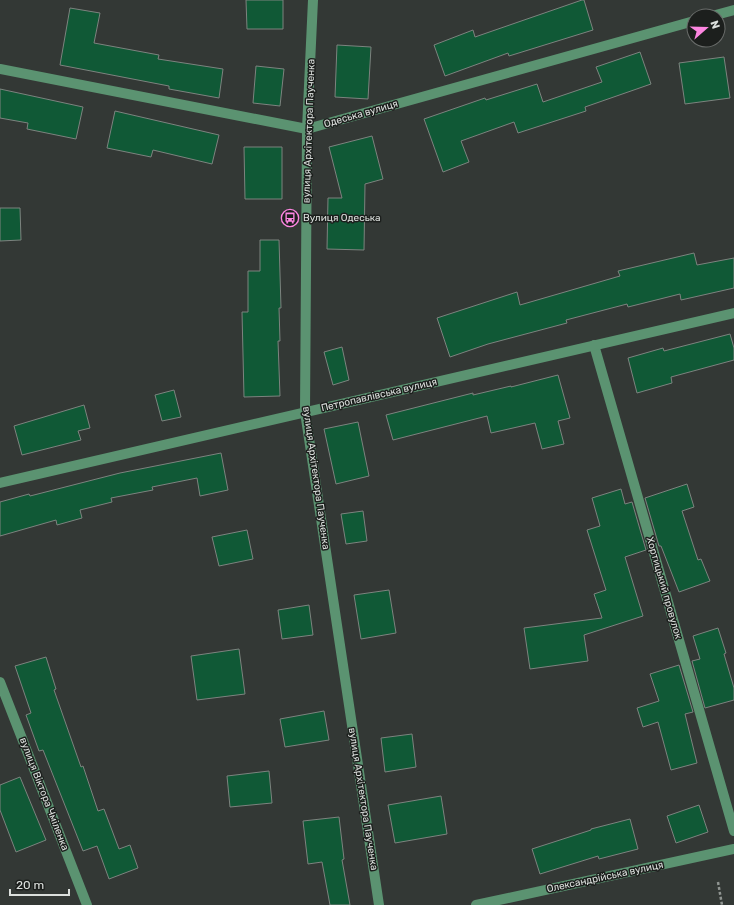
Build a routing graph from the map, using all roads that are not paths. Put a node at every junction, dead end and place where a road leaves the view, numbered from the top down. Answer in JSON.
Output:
{"nodes":[{"id":1,"x":313,"y":0,"type":"edge"},
{"id":2,"x":686,"y":23,"type":"edge"},
{"id":3,"x":0,"y":69,"type":"edge"},
{"id":4,"x":307,"y":129,"type":"junction"},
{"id":5,"x":734,"y":313,"type":"edge"},
{"id":6,"x":594,"y":346,"type":"junction"},
{"id":7,"x":305,"y":412,"type":"junction"},
{"id":8,"x":0,"y":483,"type":"edge"},
{"id":9,"x":0,"y":682,"type":"edge"},
{"id":10,"x":734,"y":831,"type":"edge"},
{"id":11,"x":734,"y":849,"type":"edge"},
{"id":12,"x":87,"y":905,"type":"edge"},
{"id":13,"x":380,"y":905,"type":"edge"},
{"id":14,"x":476,"y":905,"type":"edge"}],
"edges":[{"from":1,"to":4,"type":"street","name":"вулиця Архітектора Паученка"},
{"from":2,"to":4,"type":"street","name":"Одеська вулиця"},
{"from":3,"to":4,"type":"street","name":"Одеська вулиця"},
{"from":4,"to":7,"type":"street","name":"вулиця Архітектора Паученка"},
{"from":5,"to":6,"type":"street","name":"Петропавлівська вулиця"},
{"from":6,"to":7,"type":"street","name":"Петропавлівська вулиця"},
{"from":6,"to":10,"type":"street","name":"Хортицький провулок"},
{"from":7,"to":8,"type":"street","name":"Петропавлівська вулиця"},
{"from":7,"to":13,"type":"street","name":"вулиця Архітектора Паученка"},
{"from":9,"to":12,"type":"street","name":"вулиця Віктора Чміленка"},
{"from":11,"to":14,"type":"street","name":"Олександрійська вулиця"}]}
